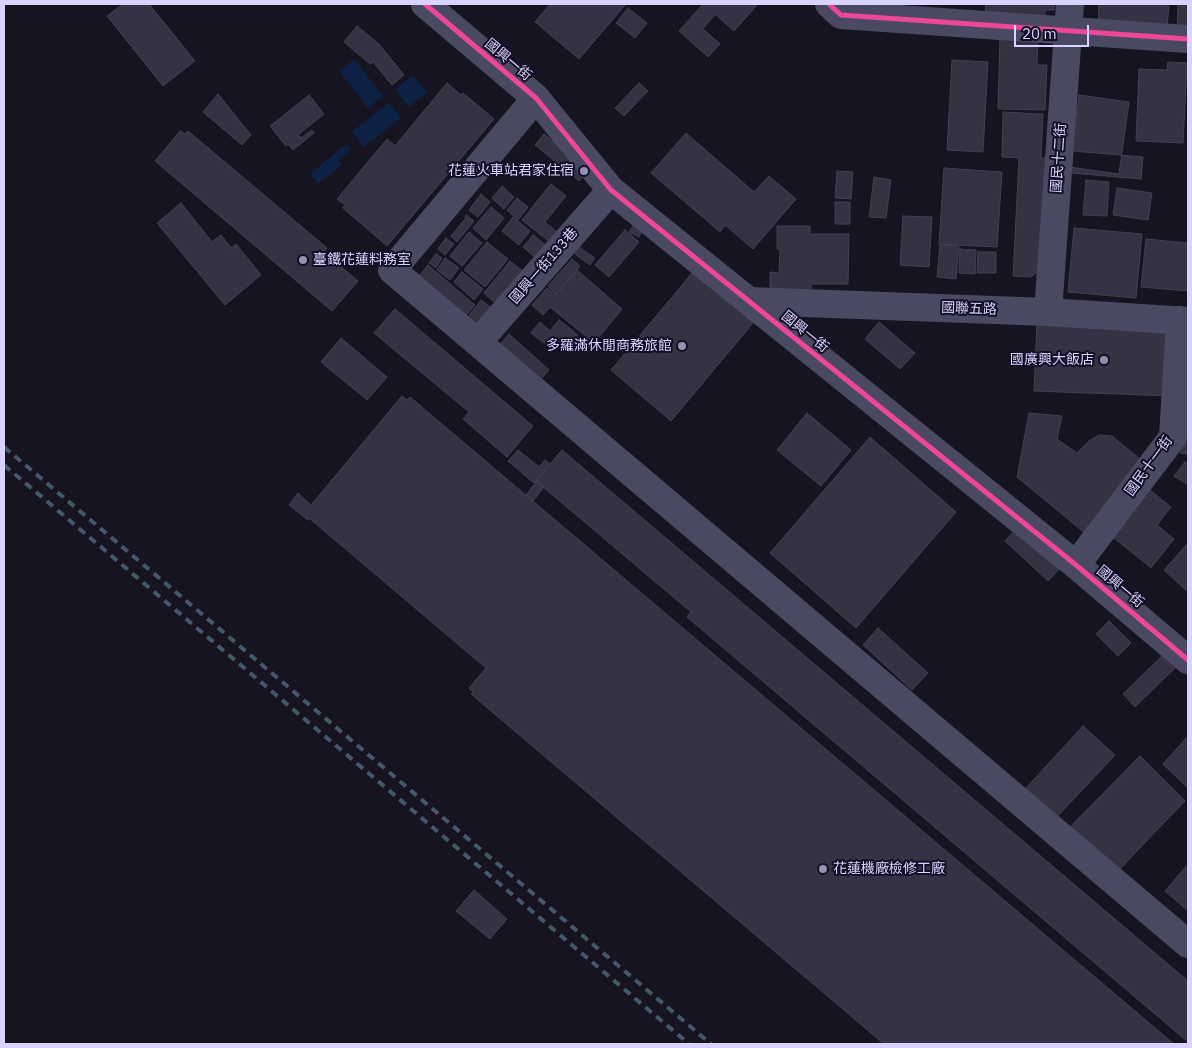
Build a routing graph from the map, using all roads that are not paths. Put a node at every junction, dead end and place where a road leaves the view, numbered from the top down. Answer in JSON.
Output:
{"nodes":[{"id":1,"x":425,"y":4,"type":"edge"},
{"id":2,"x":829,"y":4,"type":"edge"},
{"id":3,"x":1069,"y":17,"type":"edge"},
{"id":4,"x":1188,"y":39,"type":"edge"},
{"id":5,"x":536,"y":98,"type":"junction"},
{"id":6,"x":611,"y":190,"type":"junction"},
{"id":7,"x":749,"y":301,"type":"junction"},
{"id":8,"x":1048,"y":312,"type":"junction"},
{"id":9,"x":1184,"y":321,"type":"edge"},
{"id":10,"x":478,"y":342,"type":"junction"},
{"id":11,"x":1076,"y":565,"type":"junction"},
{"id":12,"x":1188,"y":660,"type":"edge"},
{"id":13,"x":1188,"y":944,"type":"edge"}],
"edges":[{"from":1,"to":5,"type":"street","name":"國興一街"},
{"from":2,"to":3,"type":"street"},
{"from":3,"to":4,"type":"street"},
{"from":3,"to":8,"type":"street","name":"國民十二街"},
{"from":5,"to":6,"type":"street","name":"國興一街"},
{"from":5,"to":10,"type":"street"},
{"from":6,"to":7,"type":"street","name":"國興一街"},
{"from":6,"to":10,"type":"street","name":"國興一街133巷"},
{"from":7,"to":8,"type":"street","name":"國聯五路"},
{"from":7,"to":11,"type":"street","name":"國興一街"},
{"from":8,"to":9,"type":"street","name":"國聯五路"},
{"from":9,"to":11,"type":"street","name":"國民十一街"},
{"from":10,"to":13,"type":"street"},
{"from":11,"to":12,"type":"street","name":"國興一街"}]}
